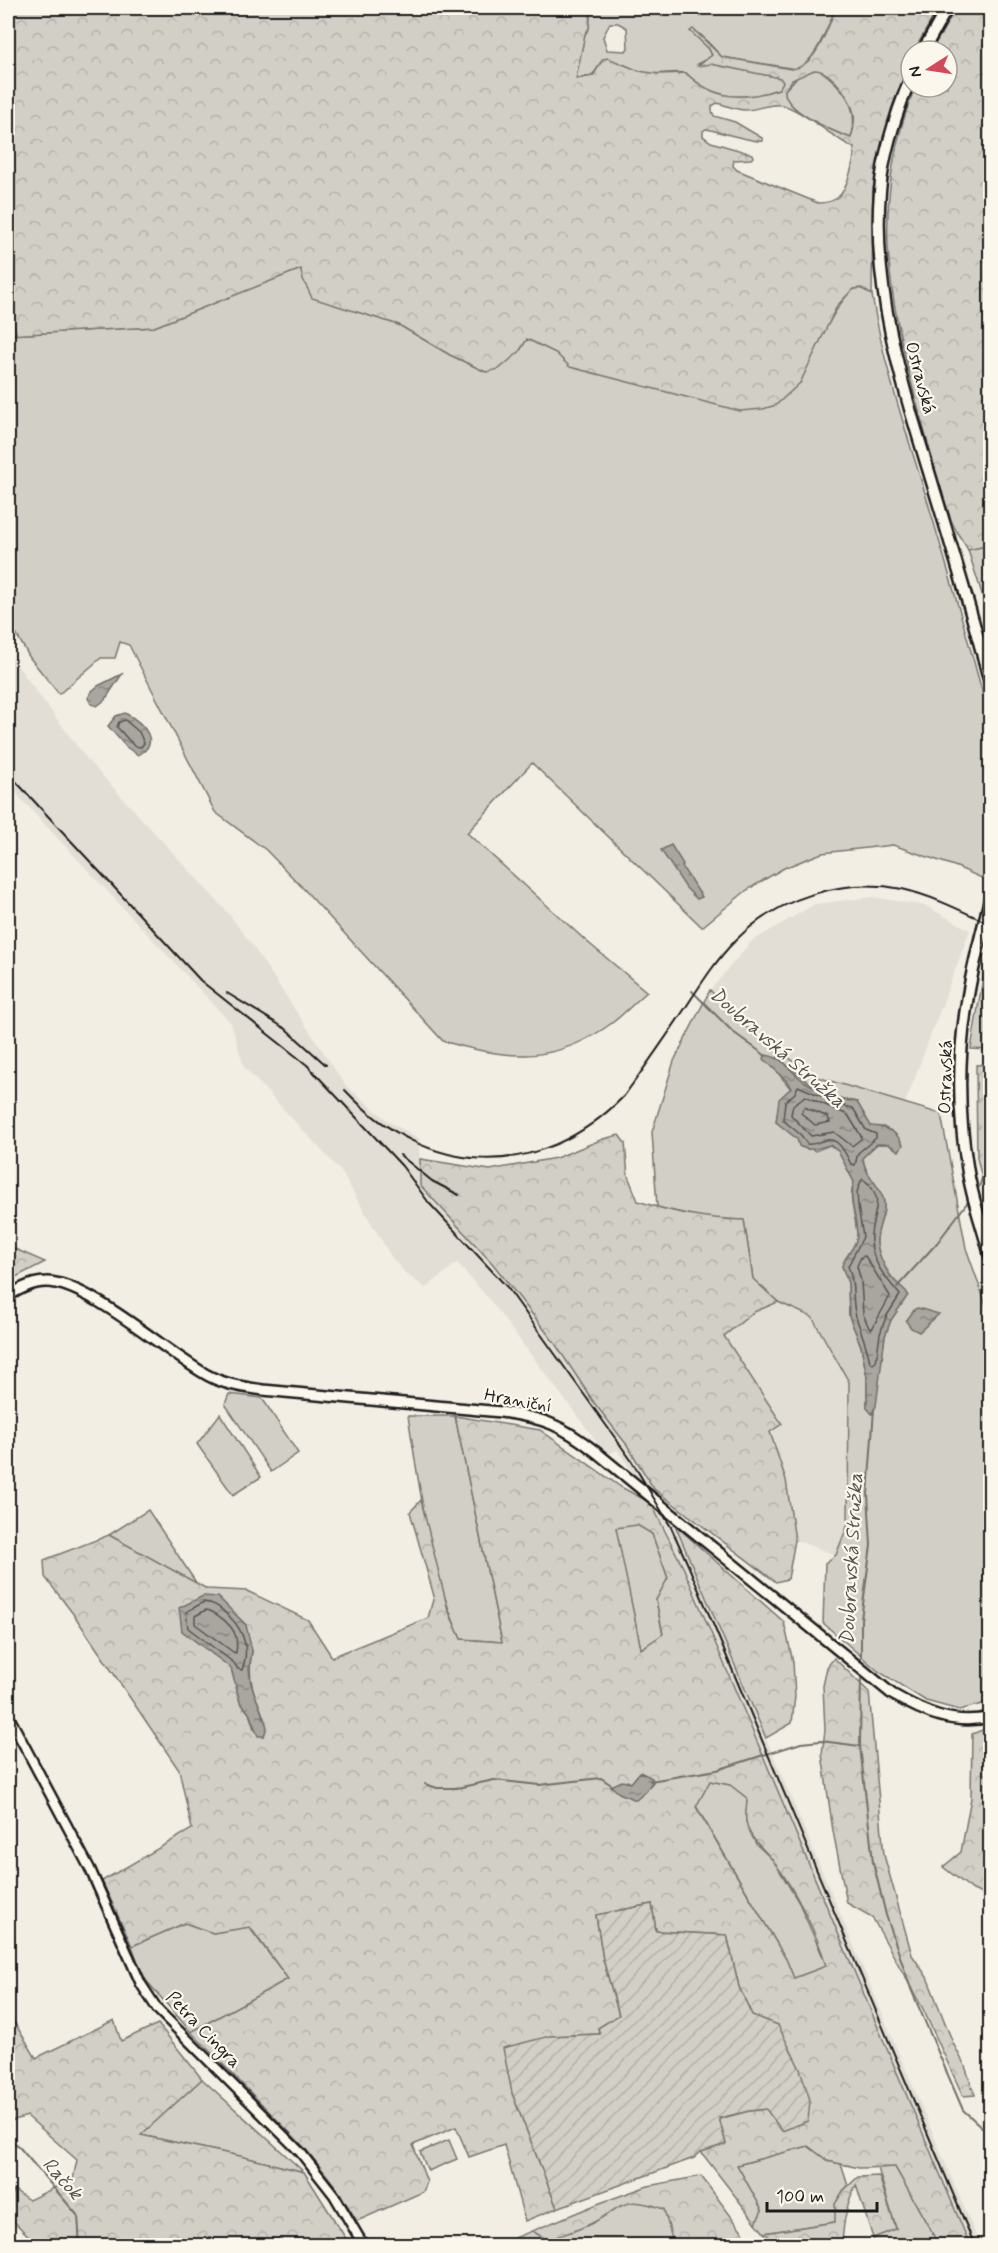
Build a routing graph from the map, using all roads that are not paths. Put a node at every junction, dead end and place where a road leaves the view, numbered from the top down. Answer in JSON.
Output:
{"nodes":[{"id":1,"x":947,"y":8,"type":"edge"},
{"id":2,"x":930,"y":39,"type":"edge"},
{"id":3,"x":903,"y":99,"type":"edge"},
{"id":4,"x":990,"y":682,"type":"edge"},
{"id":5,"x":990,"y":899,"type":"edge"},
{"id":6,"x":990,"y":1255,"type":"edge"},
{"id":7,"x":8,"y":1296,"type":"edge"},
{"id":8,"x":8,"y":1714,"type":"edge"},
{"id":9,"x":990,"y":1717,"type":"edge"},
{"id":10,"x":364,"y":2246,"type":"edge"}],
"edges":[{"from":1,"to":2,"type":"main road"},
{"from":3,"to":4,"type":"main road","name":"Ostravská"},
{"from":5,"to":6,"type":"main road","name":"Ostravská"},
{"from":7,"to":9,"type":"main road","name":"Hraniční"},
{"from":8,"to":10,"type":"street","name":"Petra Cingra"}]}
